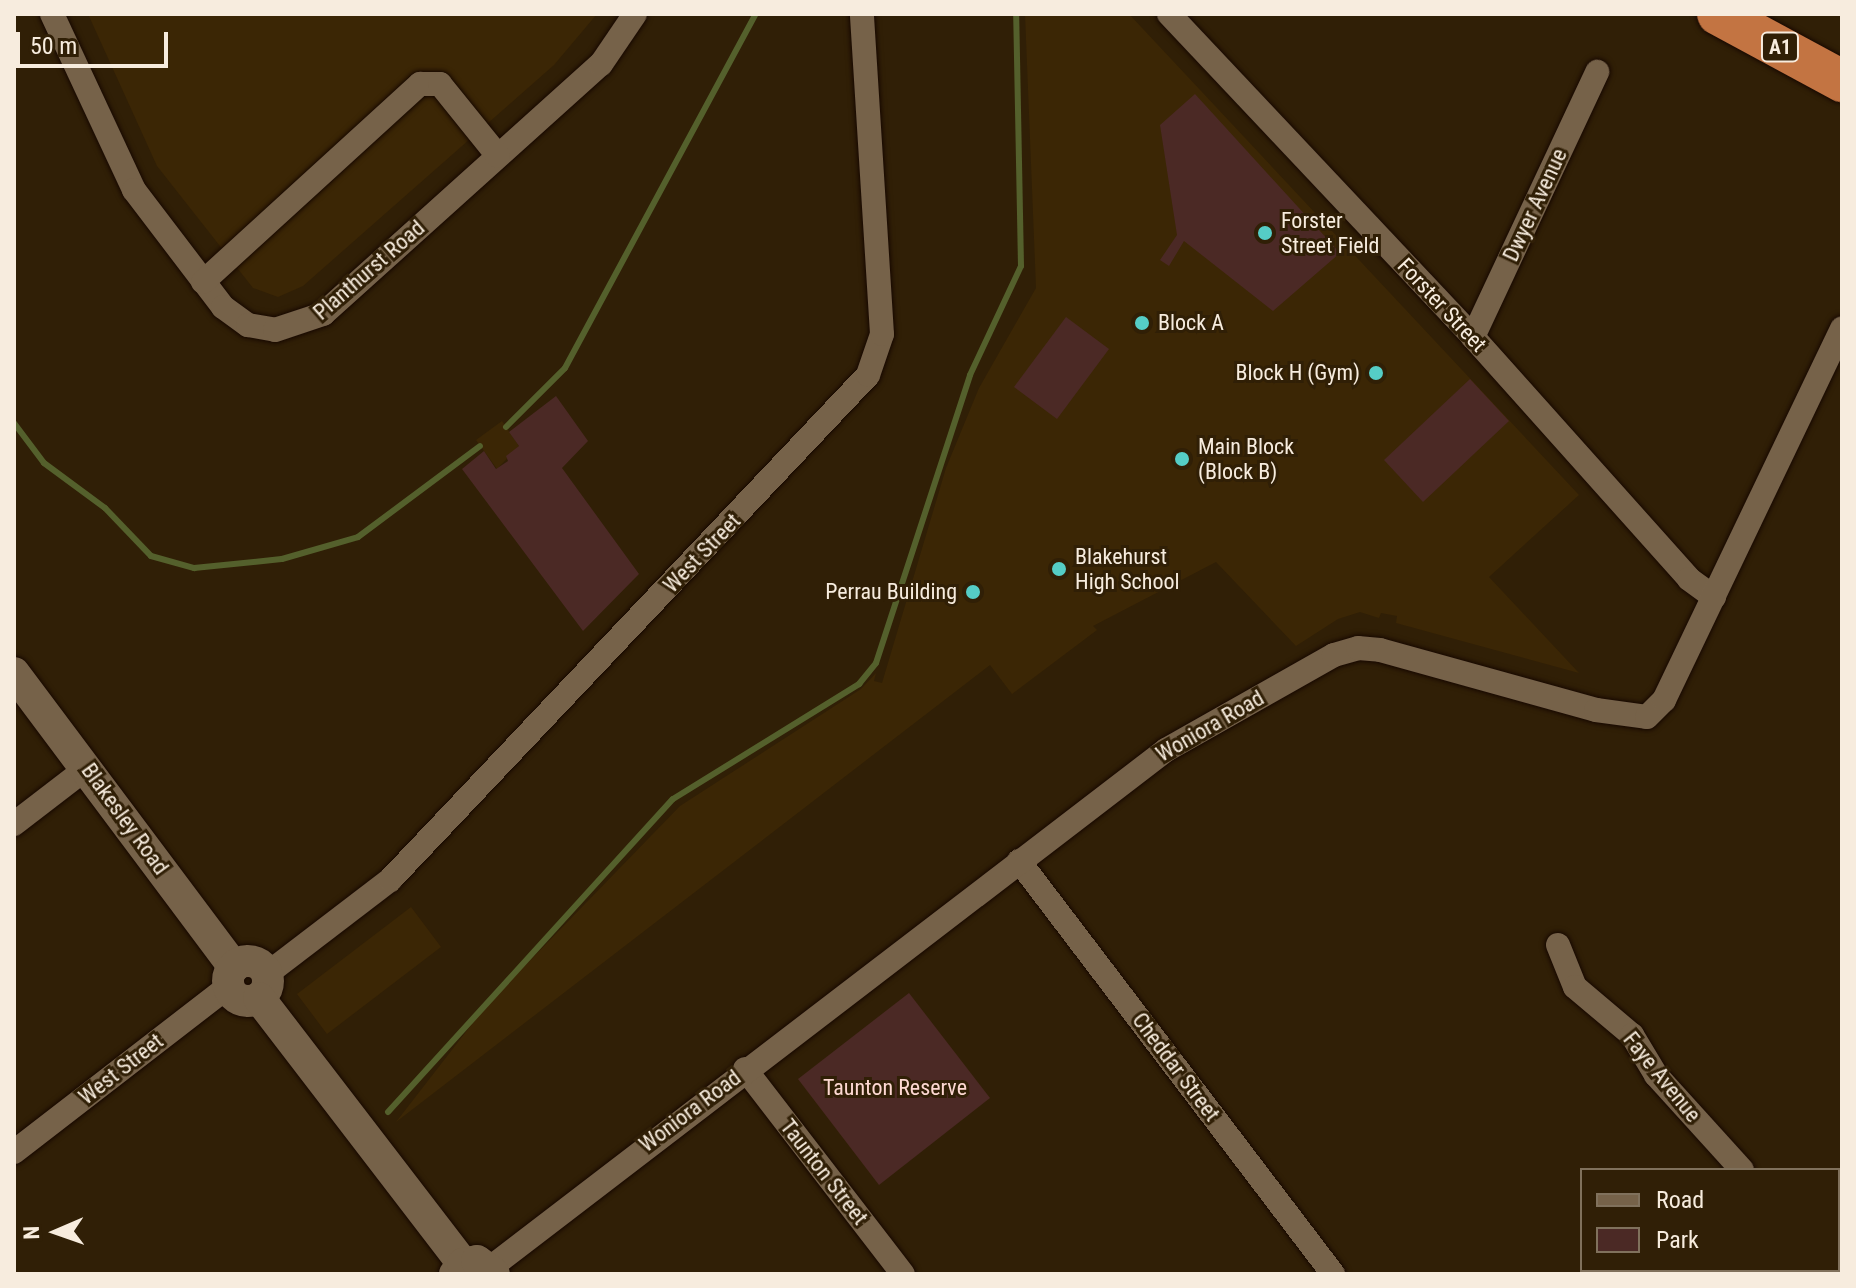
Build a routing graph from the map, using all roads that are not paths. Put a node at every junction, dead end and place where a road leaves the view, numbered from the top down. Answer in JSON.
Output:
{"nodes":[{"id":1,"x":52,"y":14,"type":"edge"},
{"id":2,"x":635,"y":14,"type":"edge"},
{"id":3,"x":862,"y":14,"type":"edge"},
{"id":4,"x":1169,"y":14,"type":"edge"},
{"id":5,"x":1718,"y":14,"type":"edge"},
{"id":6,"x":1780,"y":14,"type":"edge"},
{"id":7,"x":1842,"y":49,"type":"edge"},
{"id":8,"x":1597,"y":72,"type":"dead end"},
{"id":9,"x":1842,"y":81,"type":"edge"},
{"id":10,"x":498,"y":156,"type":"junction"},
{"id":11,"x":203,"y":282,"type":"junction"},
{"id":12,"x":1842,"y":328,"type":"edge"},
{"id":13,"x":1473,"y":337,"type":"junction"},
{"id":14,"x":1714,"y":597,"type":"junction"},
{"id":15,"x":14,"y":673,"type":"edge"},
{"id":16,"x":88,"y":767,"type":"junction"},
{"id":17,"x":14,"y":824,"type":"edge"},
{"id":18,"x":1019,"y":861,"type":"junction"},
{"id":19,"x":1558,"y":945,"type":"dead end"},
{"id":20,"x":247,"y":981,"type":"junction"},
{"id":21,"x":745,"y":1069,"type":"junction"},
{"id":22,"x":14,"y":1152,"type":"edge"},
{"id":23,"x":1740,"y":1168,"type":"edge"},
{"id":24,"x":476,"y":1270,"type":"edge"},
{"id":25,"x":903,"y":1274,"type":"edge"},
{"id":26,"x":1333,"y":1274,"type":"edge"}],
"edges":[{"from":1,"to":11,"type":"street","name":"Planthurst Road"},
{"from":2,"to":10,"type":"street","name":"Planthurst Road"},
{"from":3,"to":20,"type":"street","name":"West Street"},
{"from":4,"to":13,"type":"street","name":"Forster Street"},
{"from":5,"to":9,"type":"highway","number":"A1"},
{"from":6,"to":7,"type":"highway","number":"A1"},
{"from":8,"to":13,"type":"street","name":"Dwyer Avenue"},
{"from":10,"to":11,"type":"street","name":"Planthurst Road"},
{"from":10,"to":11,"type":"street"},
{"from":12,"to":14,"type":"street","name":"Woniora Road"},
{"from":13,"to":14,"type":"street","name":"Forster Street"},
{"from":14,"to":18,"type":"street","name":"Woniora Road"},
{"from":15,"to":16,"type":"street","name":"Blakesley Road"},
{"from":16,"to":17,"type":"street"},
{"from":16,"to":20,"type":"street","name":"Blakesley Road"},
{"from":18,"to":21,"type":"street","name":"Woniora Road"},
{"from":18,"to":26,"type":"street","name":"Cheddar Street"},
{"from":19,"to":23,"type":"street","name":"Faye Avenue"},
{"from":20,"to":22,"type":"street","name":"West Street"},
{"from":20,"to":24,"type":"street","name":"Blakesley Road"},
{"from":21,"to":24,"type":"street","name":"Woniora Road"},
{"from":21,"to":25,"type":"street","name":"Taunton Street"}]}
